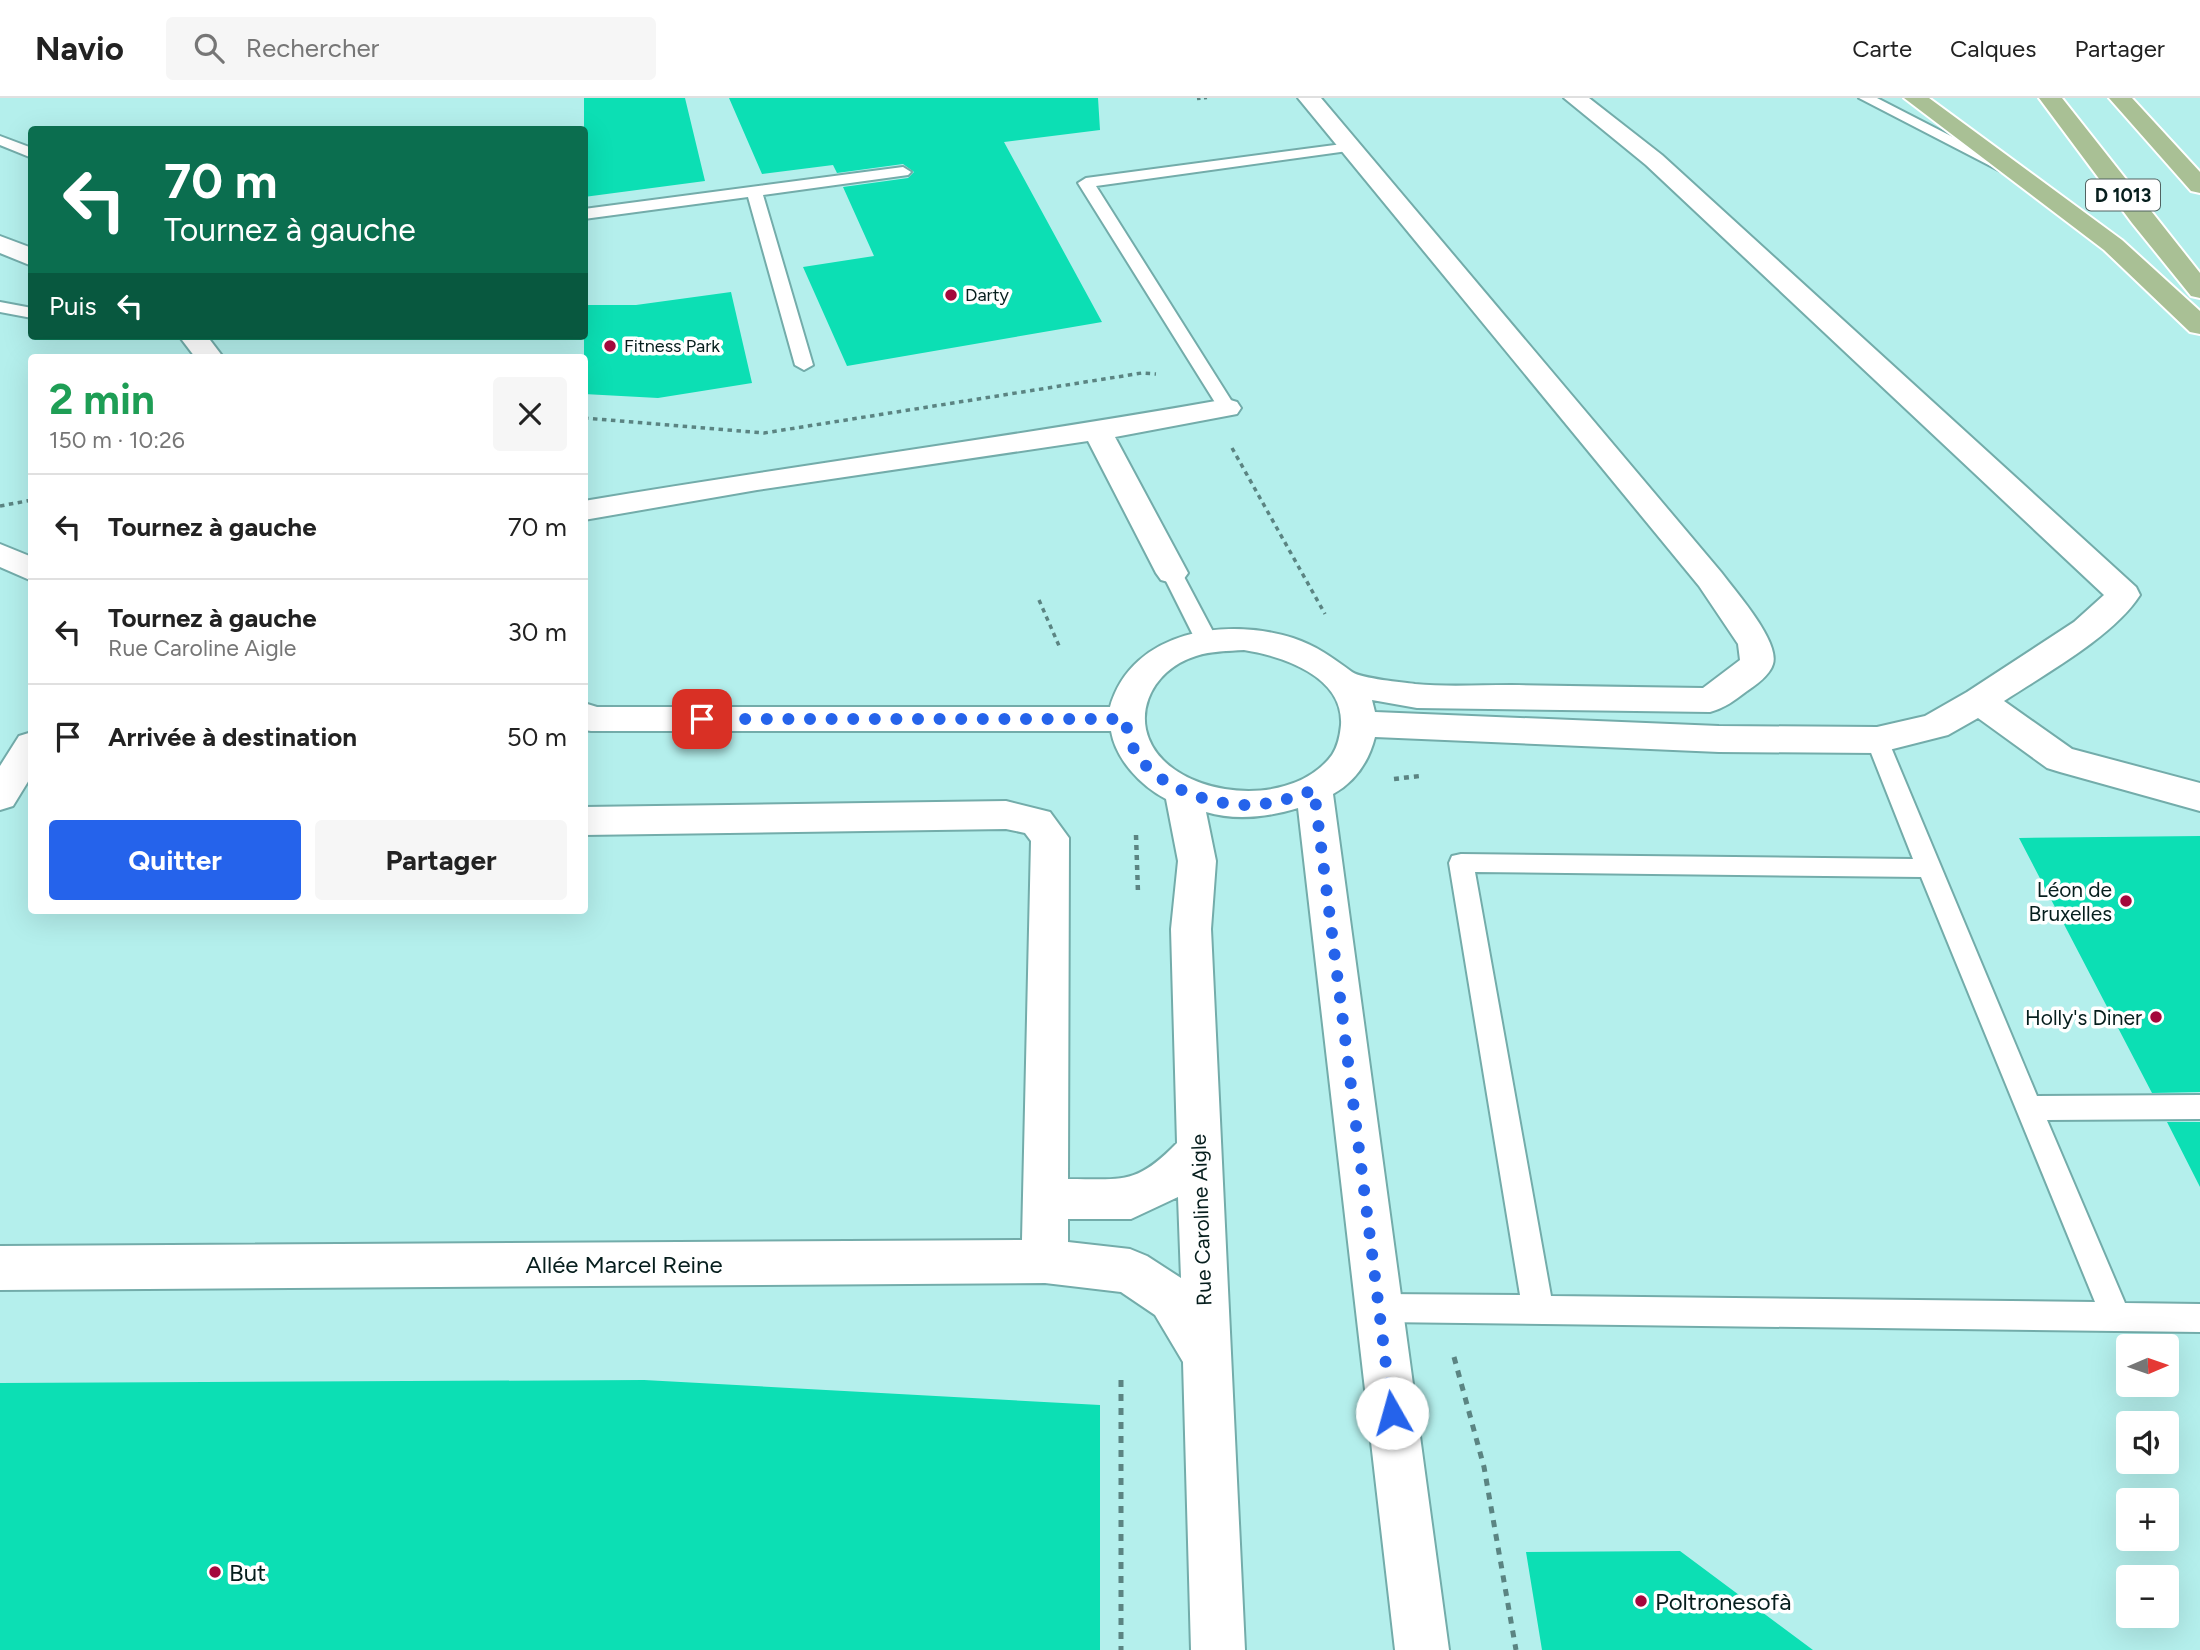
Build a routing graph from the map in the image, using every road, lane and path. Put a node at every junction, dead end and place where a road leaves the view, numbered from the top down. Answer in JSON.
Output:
{"nodes":[{"id":1,"x":1207,"y":98,"type":"edge"},
{"id":2,"x":1309,"y":98,"type":"edge"},
{"id":3,"x":1575,"y":98,"type":"edge"},
{"id":4,"x":1866,"y":98,"type":"edge"},
{"id":5,"x":1915,"y":98,"type":"edge"},
{"id":6,"x":2050,"y":98,"type":"edge"},
{"id":7,"x":2120,"y":98,"type":"edge"},
{"id":8,"x":1197,"y":99,"type":"edge"},
{"id":9,"x":0,"y":140,"type":"edge"},
{"id":10,"x":1350,"y":147,"type":"junction"},
{"id":11,"x":28,"y":152,"type":"edge"},
{"id":12,"x":903,"y":172,"type":"dead end"},
{"id":13,"x":2020,"y":176,"type":"junction"},
{"id":14,"x":2200,"y":186,"type":"edge"},
{"id":15,"x":754,"y":192,"type":"junction"},
{"id":16,"x":588,"y":213,"type":"edge"},
{"id":17,"x":0,"y":244,"type":"edge"},
{"id":18,"x":28,"y":255,"type":"edge"},
{"id":19,"x":2200,"y":290,"type":"edge"},
{"id":20,"x":0,"y":307,"type":"edge"},
{"id":21,"x":28,"y":312,"type":"edge"},
{"id":22,"x":2200,"y":326,"type":"edge"},
{"id":23,"x":196,"y":340,"type":"edge"},
{"id":24,"x":207,"y":354,"type":"edge"},
{"id":25,"x":804,"y":365,"type":"dead end"},
{"id":26,"x":1166,"y":374,"type":"dead end"},
{"id":27,"x":1227,"y":408,"type":"joint"},
{"id":28,"x":588,"y":418,"type":"edge"},
{"id":29,"x":1097,"y":431,"type":"junction"},
{"id":30,"x":28,"y":501,"type":"edge"},
{"id":31,"x":0,"y":506,"type":"edge"},
{"id":32,"x":588,"y":510,"type":"edge"},
{"id":33,"x":0,"y":554,"type":"edge"},
{"id":34,"x":28,"y":569,"type":"edge"},
{"id":35,"x":1172,"y":573,"type":"joint"},
{"id":36,"x":1039,"y":600,"type":"dead end"},
{"id":37,"x":1207,"y":641,"type":"junction"},
{"id":38,"x":1060,"y":648,"type":"dead end"},
{"id":39,"x":1344,"y":684,"type":"junction"},
{"id":40,"x":1979,"y":701,"type":"junction"},
{"id":41,"x":588,"y":717,"type":"edge"},
{"id":42,"x":1125,"y":719,"type":"junction"},
{"id":43,"x":1360,"y":724,"type":"junction"},
{"id":44,"x":1877,"y":740,"type":"junction"},
{"id":45,"x":28,"y":751,"type":"edge"},
{"id":46,"x":1314,"y":790,"type":"junction"},
{"id":47,"x":28,"y":791,"type":"edge"},
{"id":48,"x":1183,"y":791,"type":"junction"},
{"id":49,"x":0,"y":796,"type":"edge"},
{"id":50,"x":2200,"y":797,"type":"edge"},
{"id":51,"x":0,"y":808,"type":"edge"},
{"id":52,"x":588,"y":821,"type":"edge"},
{"id":53,"x":1928,"y":868,"type":"junction"},
{"id":54,"x":2200,"y":1107,"type":"edge"},
{"id":55,"x":2028,"y":1108,"type":"junction"},
{"id":56,"x":1199,"y":1150,"type":"junction"},
{"id":57,"x":1045,"y":1199,"type":"junction"},
{"id":58,"x":1045,"y":1261,"type":"junction"},
{"id":59,"x":0,"y":1268,"type":"edge"},
{"id":60,"x":1380,"y":1308,"type":"junction"},
{"id":61,"x":1538,"y":1310,"type":"junction"},
{"id":62,"x":2200,"y":1318,"type":"edge"},
{"id":63,"x":2118,"y":1319,"type":"junction"},
{"id":64,"x":1206,"y":1356,"type":"junction"},
{"id":65,"x":1121,"y":1380,"type":"dead end"},
{"id":66,"x":1121,"y":1650,"type":"edge"},
{"id":67,"x":1217,"y":1650,"type":"edge"},
{"id":68,"x":1422,"y":1650,"type":"edge"}],
"edges":[{"from":1,"to":8,"type":"path"},
{"from":2,"to":10,"type":"street"},
{"from":3,"to":40,"type":"street"},
{"from":4,"to":13,"type":"lane"},
{"from":5,"to":13,"type":"main road"},
{"from":6,"to":19,"type":"main road","number":"D 1013"},
{"from":7,"to":14,"type":"main road","number":"D 1013"},
{"from":9,"to":11,"type":"lane"},
{"from":10,"to":27,"type":"lane"},
{"from":10,"to":39,"type":"street"},
{"from":12,"to":15,"type":"lane"},
{"from":13,"to":22,"type":"main road"},
{"from":15,"to":16,"type":"lane"},
{"from":15,"to":25,"type":"lane"},
{"from":17,"to":18,"type":"street"},
{"from":20,"to":21,"type":"lane"},
{"from":23,"to":24,"type":"street"},
{"from":26,"to":28,"type":"path"},
{"from":27,"to":29,"type":"street"},
{"from":29,"to":32,"type":"street"},
{"from":29,"to":35,"type":"street"},
{"from":30,"to":31,"type":"path"},
{"from":33,"to":34,"type":"street"},
{"from":35,"to":37,"type":"lane"},
{"from":36,"to":38,"type":"path"},
{"from":37,"to":39,"type":"street"},
{"from":37,"to":42,"type":"street"},
{"from":39,"to":43,"type":"street"},
{"from":40,"to":44,"type":"street"},
{"from":40,"to":50,"type":"street"},
{"from":41,"to":42,"type":"street"},
{"from":42,"to":48,"type":"street"},
{"from":43,"to":44,"type":"street"},
{"from":43,"to":46,"type":"street"},
{"from":44,"to":53,"type":"lane"},
{"from":45,"to":49,"type":"street"},
{"from":46,"to":48,"type":"street"},
{"from":46,"to":60,"type":"street"},
{"from":47,"to":51,"type":"street"},
{"from":48,"to":56,"type":"street","name":"Rue Caroline Aigle"},
{"from":52,"to":57,"type":"street"},
{"from":53,"to":55,"type":"lane"},
{"from":53,"to":61,"type":"lane"},
{"from":54,"to":55,"type":"lane"},
{"from":55,"to":63,"type":"lane"},
{"from":56,"to":57,"type":"street"},
{"from":56,"to":64,"type":"street","name":"Rue Caroline Aigle"},
{"from":57,"to":58,"type":"street"},
{"from":58,"to":59,"type":"street","name":"Allée Marcel Reine"},
{"from":58,"to":64,"type":"street","name":"Allée Marcel Reine"},
{"from":60,"to":61,"type":"lane"},
{"from":60,"to":68,"type":"street"},
{"from":61,"to":63,"type":"lane"},
{"from":62,"to":63,"type":"lane"},
{"from":64,"to":67,"type":"street","name":"Rue Caroline Aigle"},
{"from":65,"to":66,"type":"path"}]}
